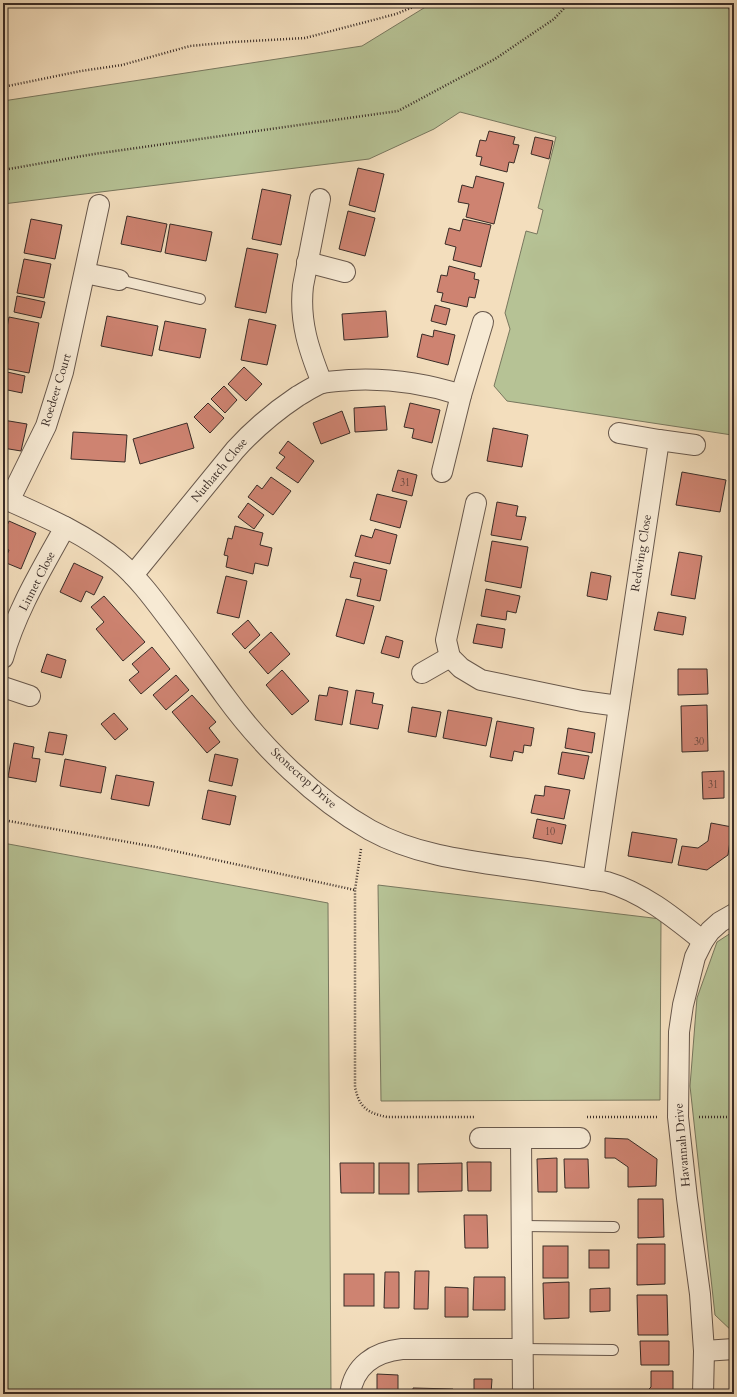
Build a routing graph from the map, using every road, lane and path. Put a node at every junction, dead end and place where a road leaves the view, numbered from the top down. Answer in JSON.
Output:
{"nodes":[{"id":1,"x":423,"y":3,"type":"edge"},
{"id":2,"x":569,"y":3,"type":"edge"},
{"id":3,"x":3,"y":87,"type":"edge"},
{"id":4,"x":3,"y":170,"type":"edge"},
{"id":5,"x":320,"y":199,"type":"dead end"},
{"id":6,"x":99,"y":205,"type":"dead end"},
{"id":7,"x":307,"y":262,"type":"junction"},
{"id":8,"x":345,"y":272,"type":"dead end"},
{"id":9,"x":84,"y":273,"type":"junction"},
{"id":10,"x":119,"y":280,"type":"joint"},
{"id":11,"x":200,"y":299,"type":"dead end"},
{"id":12,"x":483,"y":322,"type":"dead end"},
{"id":13,"x":322,"y":383,"type":"junction"},
{"id":14,"x":461,"y":395,"type":"junction"},
{"id":15,"x":619,"y":433,"type":"dead end"},
{"id":16,"x":659,"y":440,"type":"junction"},
{"id":17,"x":695,"y":445,"type":"dead end"},
{"id":18,"x":442,"y":472,"type":"dead end"},
{"id":19,"x":6,"y":500,"type":"edge"},
{"id":20,"x":476,"y":503,"type":"dead end"},
{"id":21,"x":65,"y":527,"type":"junction"},
{"id":22,"x":133,"y":575,"type":"junction"},
{"id":23,"x":3,"y":658,"type":"edge"},
{"id":24,"x":450,"y":658,"type":"junction"},
{"id":25,"x":422,"y":673,"type":"dead end"},
{"id":26,"x":3,"y":687,"type":"edge"},
{"id":27,"x":30,"y":696,"type":"dead end"},
{"id":28,"x":619,"y":706,"type":"junction"},
{"id":29,"x":3,"y":820,"type":"edge"},
{"id":30,"x":371,"y":830,"type":"junction"},
{"id":31,"x":593,"y":880,"type":"junction"},
{"id":32,"x":354,"y":890,"type":"junction"},
{"id":33,"x":734,"y":914,"type":"edge"},
{"id":34,"x":703,"y":941,"type":"junction"},
{"id":35,"x":734,"y":1116,"type":"edge"},
{"id":36,"x":481,"y":1117,"type":"dead end"},
{"id":37,"x":584,"y":1117,"type":"dead end"},
{"id":38,"x":678,"y":1117,"type":"junction"},
{"id":39,"x":480,"y":1138,"type":"dead end"},
{"id":40,"x":521,"y":1138,"type":"junction"},
{"id":41,"x":580,"y":1138,"type":"dead end"},
{"id":42,"x":522,"y":1226,"type":"junction"},
{"id":43,"x":614,"y":1227,"type":"dead end"},
{"id":44,"x":522,"y":1349,"type":"junction"},
{"id":45,"x":734,"y":1349,"type":"edge"},
{"id":46,"x":613,"y":1350,"type":"dead end"},
{"id":47,"x":704,"y":1351,"type":"junction"},
{"id":48,"x":350,"y":1394,"type":"edge"},
{"id":49,"x":523,"y":1394,"type":"edge"},
{"id":50,"x":703,"y":1394,"type":"edge"}],
"edges":[{"from":1,"to":3,"type":"path"},
{"from":2,"to":4,"type":"path"},
{"from":5,"to":7,"type":"street"},
{"from":6,"to":9,"type":"street","name":"Roedeer Court"},
{"from":7,"to":8,"type":"street"},
{"from":7,"to":13,"type":"street"},
{"from":9,"to":10,"type":"street"},
{"from":9,"to":19,"type":"street","name":"Roedeer Court"},
{"from":10,"to":11,"type":"lane"},
{"from":12,"to":14,"type":"street"},
{"from":13,"to":14,"type":"street","name":"Nuthatch Close"},
{"from":13,"to":22,"type":"street","name":"Nuthatch Close"},
{"from":14,"to":18,"type":"street"},
{"from":15,"to":16,"type":"street"},
{"from":16,"to":17,"type":"street"},
{"from":16,"to":28,"type":"street","name":"Redwing Close"},
{"from":19,"to":21,"type":"street","name":"Stonecrop Drive"},
{"from":20,"to":24,"type":"street"},
{"from":21,"to":22,"type":"street","name":"Stonecrop Drive"},
{"from":21,"to":23,"type":"street","name":"Linnet Close"},
{"from":22,"to":30,"type":"street","name":"Stonecrop Drive"},
{"from":24,"to":25,"type":"street"},
{"from":24,"to":28,"type":"street"},
{"from":26,"to":27,"type":"street"},
{"from":28,"to":31,"type":"street","name":"Redwing Close"},
{"from":29,"to":32,"type":"path"},
{"from":30,"to":31,"type":"street","name":"Stonecrop Drive"},
{"from":30,"to":32,"type":"path"},
{"from":31,"to":34,"type":"street","name":"Stonecrop Drive"},
{"from":32,"to":36,"type":"path"},
{"from":33,"to":34,"type":"street","name":"Havannah Drive"},
{"from":34,"to":38,"type":"street","name":"Havannah Drive"},
{"from":35,"to":38,"type":"path"},
{"from":37,"to":38,"type":"path"},
{"from":38,"to":47,"type":"street","name":"Havannah Drive"},
{"from":39,"to":40,"type":"street"},
{"from":40,"to":41,"type":"street"},
{"from":40,"to":42,"type":"street"},
{"from":42,"to":43,"type":"lane"},
{"from":42,"to":44,"type":"street"},
{"from":44,"to":46,"type":"lane"},
{"from":44,"to":48,"type":"street"},
{"from":44,"to":49,"type":"street"},
{"from":45,"to":47,"type":"street"},
{"from":47,"to":50,"type":"street","name":"Havannah Drive"}]}
